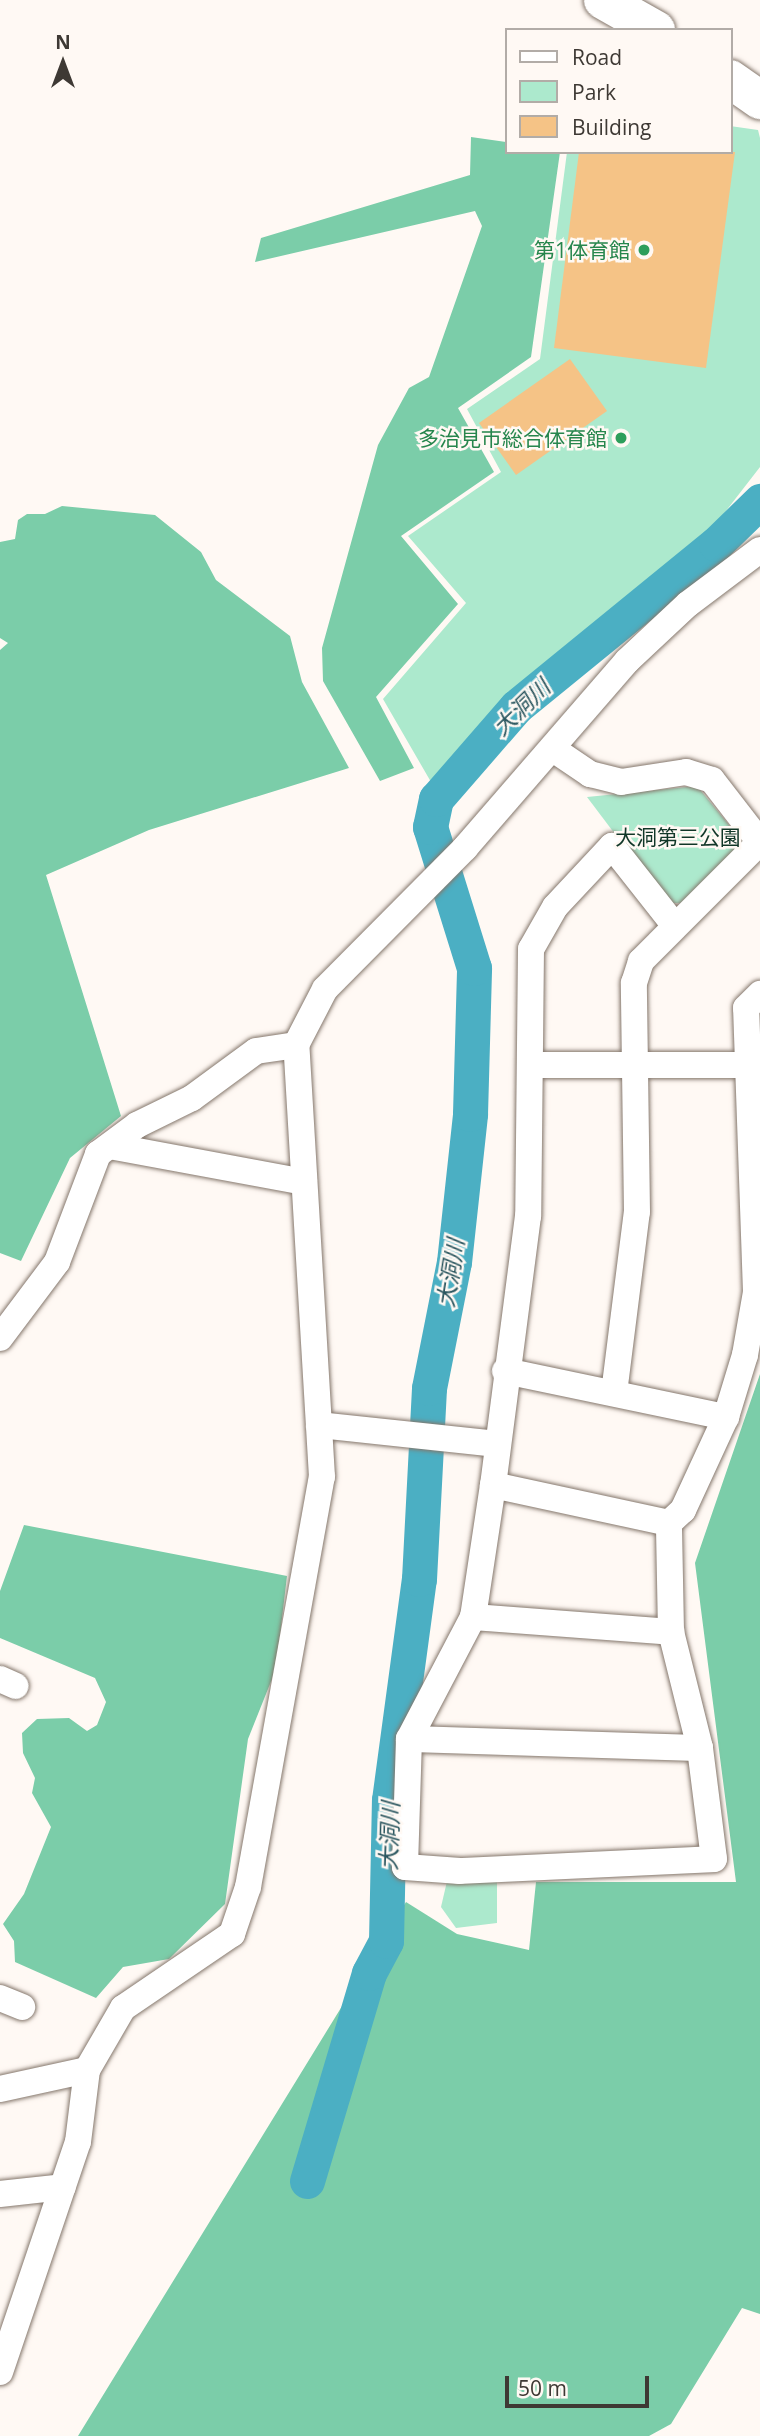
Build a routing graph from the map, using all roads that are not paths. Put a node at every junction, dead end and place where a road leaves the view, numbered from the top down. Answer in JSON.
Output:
{"nodes":[{"id":1,"x":603,"y":0,"type":"edge"},
{"id":2,"x":652,"y":28,"type":"edge"},
{"id":3,"x":760,"y":550,"type":"edge"},
{"id":4,"x":554,"y":749,"type":"junction"},
{"id":5,"x":760,"y":842,"type":"edge"},
{"id":6,"x":675,"y":926,"type":"junction"},
{"id":7,"x":760,"y":994,"type":"edge"},
{"id":8,"x":296,"y":1045,"type":"junction"},
{"id":9,"x":531,"y":1065,"type":"junction"},
{"id":10,"x":637,"y":1065,"type":"junction"},
{"id":11,"x":754,"y":1065,"type":"edge"},
{"id":12,"x":110,"y":1146,"type":"junction"},
{"id":13,"x":304,"y":1182,"type":"junction"},
{"id":14,"x":758,"y":1292,"type":"edge"},
{"id":15,"x":0,"y":1338,"type":"edge"},
{"id":16,"x":505,"y":1371,"type":"junction"},
{"id":17,"x":614,"y":1393,"type":"junction"},
{"id":18,"x":726,"y":1417,"type":"junction"},
{"id":19,"x":319,"y":1425,"type":"junction"},
{"id":20,"x":496,"y":1444,"type":"junction"},
{"id":21,"x":493,"y":1485,"type":"junction"},
{"id":22,"x":669,"y":1524,"type":"junction"},
{"id":23,"x":473,"y":1617,"type":"junction"},
{"id":24,"x":671,"y":1632,"type":"junction"},
{"id":25,"x":409,"y":1739,"type":"junction"},
{"id":26,"x":700,"y":1748,"type":"junction"},
{"id":27,"x":87,"y":2070,"type":"junction"},
{"id":28,"x":0,"y":2089,"type":"edge"},
{"id":29,"x":63,"y":2187,"type":"junction"},
{"id":30,"x":0,"y":2194,"type":"edge"},
{"id":31,"x":0,"y":2372,"type":"edge"}],
"edges":[{"from":1,"to":2,"type":"highway"},
{"from":3,"to":4,"type":"street"},
{"from":4,"to":5,"type":"street"},
{"from":4,"to":8,"type":"street"},
{"from":5,"to":6,"type":"street"},
{"from":6,"to":9,"type":"street"},
{"from":6,"to":10,"type":"street"},
{"from":7,"to":11,"type":"street"},
{"from":8,"to":12,"type":"street"},
{"from":8,"to":13,"type":"street"},
{"from":9,"to":10,"type":"street"},
{"from":9,"to":16,"type":"street"},
{"from":10,"to":11,"type":"street"},
{"from":10,"to":17,"type":"street"},
{"from":11,"to":14,"type":"street"},
{"from":12,"to":13,"type":"street"},
{"from":12,"to":15,"type":"street"},
{"from":13,"to":19,"type":"street"},
{"from":14,"to":18,"type":"street"},
{"from":16,"to":17,"type":"street"},
{"from":16,"to":20,"type":"street"},
{"from":17,"to":18,"type":"street"},
{"from":18,"to":22,"type":"street"},
{"from":19,"to":20,"type":"street"},
{"from":19,"to":27,"type":"street"},
{"from":20,"to":21,"type":"street"},
{"from":21,"to":22,"type":"street"},
{"from":21,"to":23,"type":"street"},
{"from":22,"to":24,"type":"street"},
{"from":23,"to":24,"type":"street"},
{"from":23,"to":25,"type":"street"},
{"from":24,"to":26,"type":"street"},
{"from":25,"to":26,"type":"street"},
{"from":25,"to":26,"type":"street"},
{"from":27,"to":28,"type":"street"},
{"from":27,"to":29,"type":"street"},
{"from":29,"to":30,"type":"street"},
{"from":29,"to":31,"type":"street"}]}
